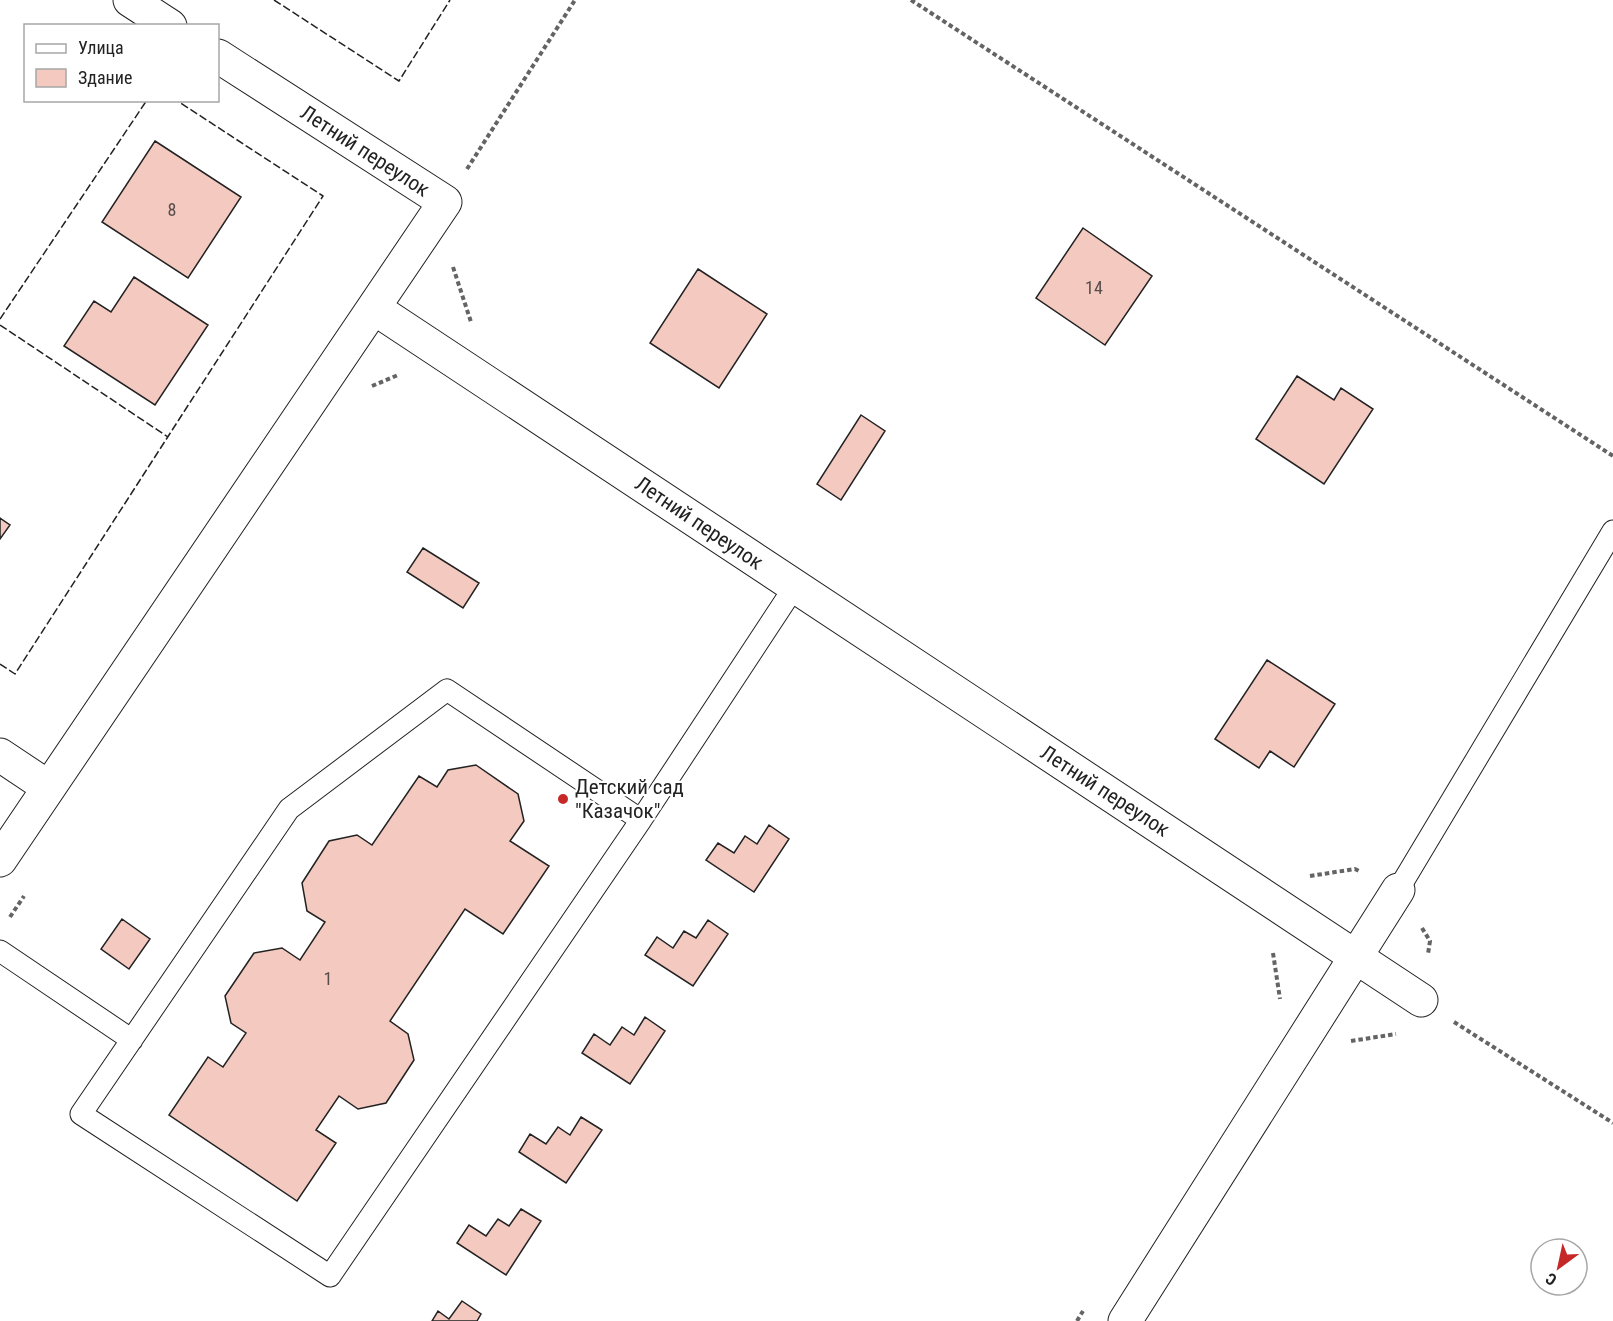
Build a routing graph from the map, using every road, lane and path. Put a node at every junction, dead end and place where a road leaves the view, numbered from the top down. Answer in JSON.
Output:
{"nodes":[{"id":1,"x":130,"y":0,"type":"edge"},
{"id":2,"x":575,"y":0,"type":"edge"},
{"id":3,"x":911,"y":0,"type":"edge"},
{"id":4,"x":167,"y":24,"type":"edge"},
{"id":5,"x":219,"y":57,"type":"edge"},
{"id":6,"x":445,"y":202,"type":"junction"},
{"id":7,"x":420,"y":240,"type":"junction"},
{"id":8,"x":374,"y":308,"type":"junction"},
{"id":9,"x":473,"y":326,"type":"dead end"},
{"id":10,"x":1613,"y":456,"type":"edge"},
{"id":11,"x":1613,"y":531,"type":"edge"},
{"id":12,"x":795,"y":586,"type":"junction"},
{"id":13,"x":0,"y":755,"type":"edge"},
{"id":14,"x":48,"y":787,"type":"junction"},
{"id":15,"x":640,"y":820,"type":"junction"},
{"id":16,"x":0,"y":860,"type":"edge"},
{"id":17,"x":1300,"y":868,"type":"dead end"},
{"id":18,"x":1311,"y":875,"type":"dead end"},
{"id":19,"x":1398,"y":890,"type":"joint"},
{"id":20,"x":1271,"y":945,"type":"dead end"},
{"id":21,"x":0,"y":951,"type":"edge"},
{"id":22,"x":1356,"y":957,"type":"junction"},
{"id":23,"x":1280,"y":1000,"type":"dead end"},
{"id":24,"x":1421,"y":1000,"type":"joint"},
{"id":25,"x":132,"y":1040,"type":"junction"},
{"id":26,"x":1613,"y":1123,"type":"edge"},
{"id":27,"x":1125,"y":1321,"type":"edge"}],
"edges":[{"from":1,"to":4,"type":"street"},
{"from":2,"to":6,"type":"path"},
{"from":3,"to":10,"type":"path"},
{"from":5,"to":6,"type":"street","name":"Летний переулок"},
{"from":6,"to":7,"type":"street","name":"Летний переулок"},
{"from":7,"to":8,"type":"street","name":"Летний переулок"},
{"from":7,"to":9,"type":"path"},
{"from":8,"to":12,"type":"street","name":"Летний переулок"},
{"from":8,"to":14,"type":"street"},
{"from":11,"to":19,"type":"lane"},
{"from":12,"to":15,"type":"lane"},
{"from":12,"to":22,"type":"street","name":"Летний переулок"},
{"from":13,"to":14,"type":"street"},
{"from":14,"to":16,"type":"street"},
{"from":15,"to":25,"type":"lane"},
{"from":15,"to":25,"type":"lane"},
{"from":17,"to":18,"type":"path"},
{"from":19,"to":22,"type":"street"},
{"from":20,"to":23,"type":"path"},
{"from":21,"to":25,"type":"lane"},
{"from":22,"to":24,"type":"street","name":"Летний переулок"},
{"from":22,"to":27,"type":"street"},
{"from":24,"to":26,"type":"path"}]}
